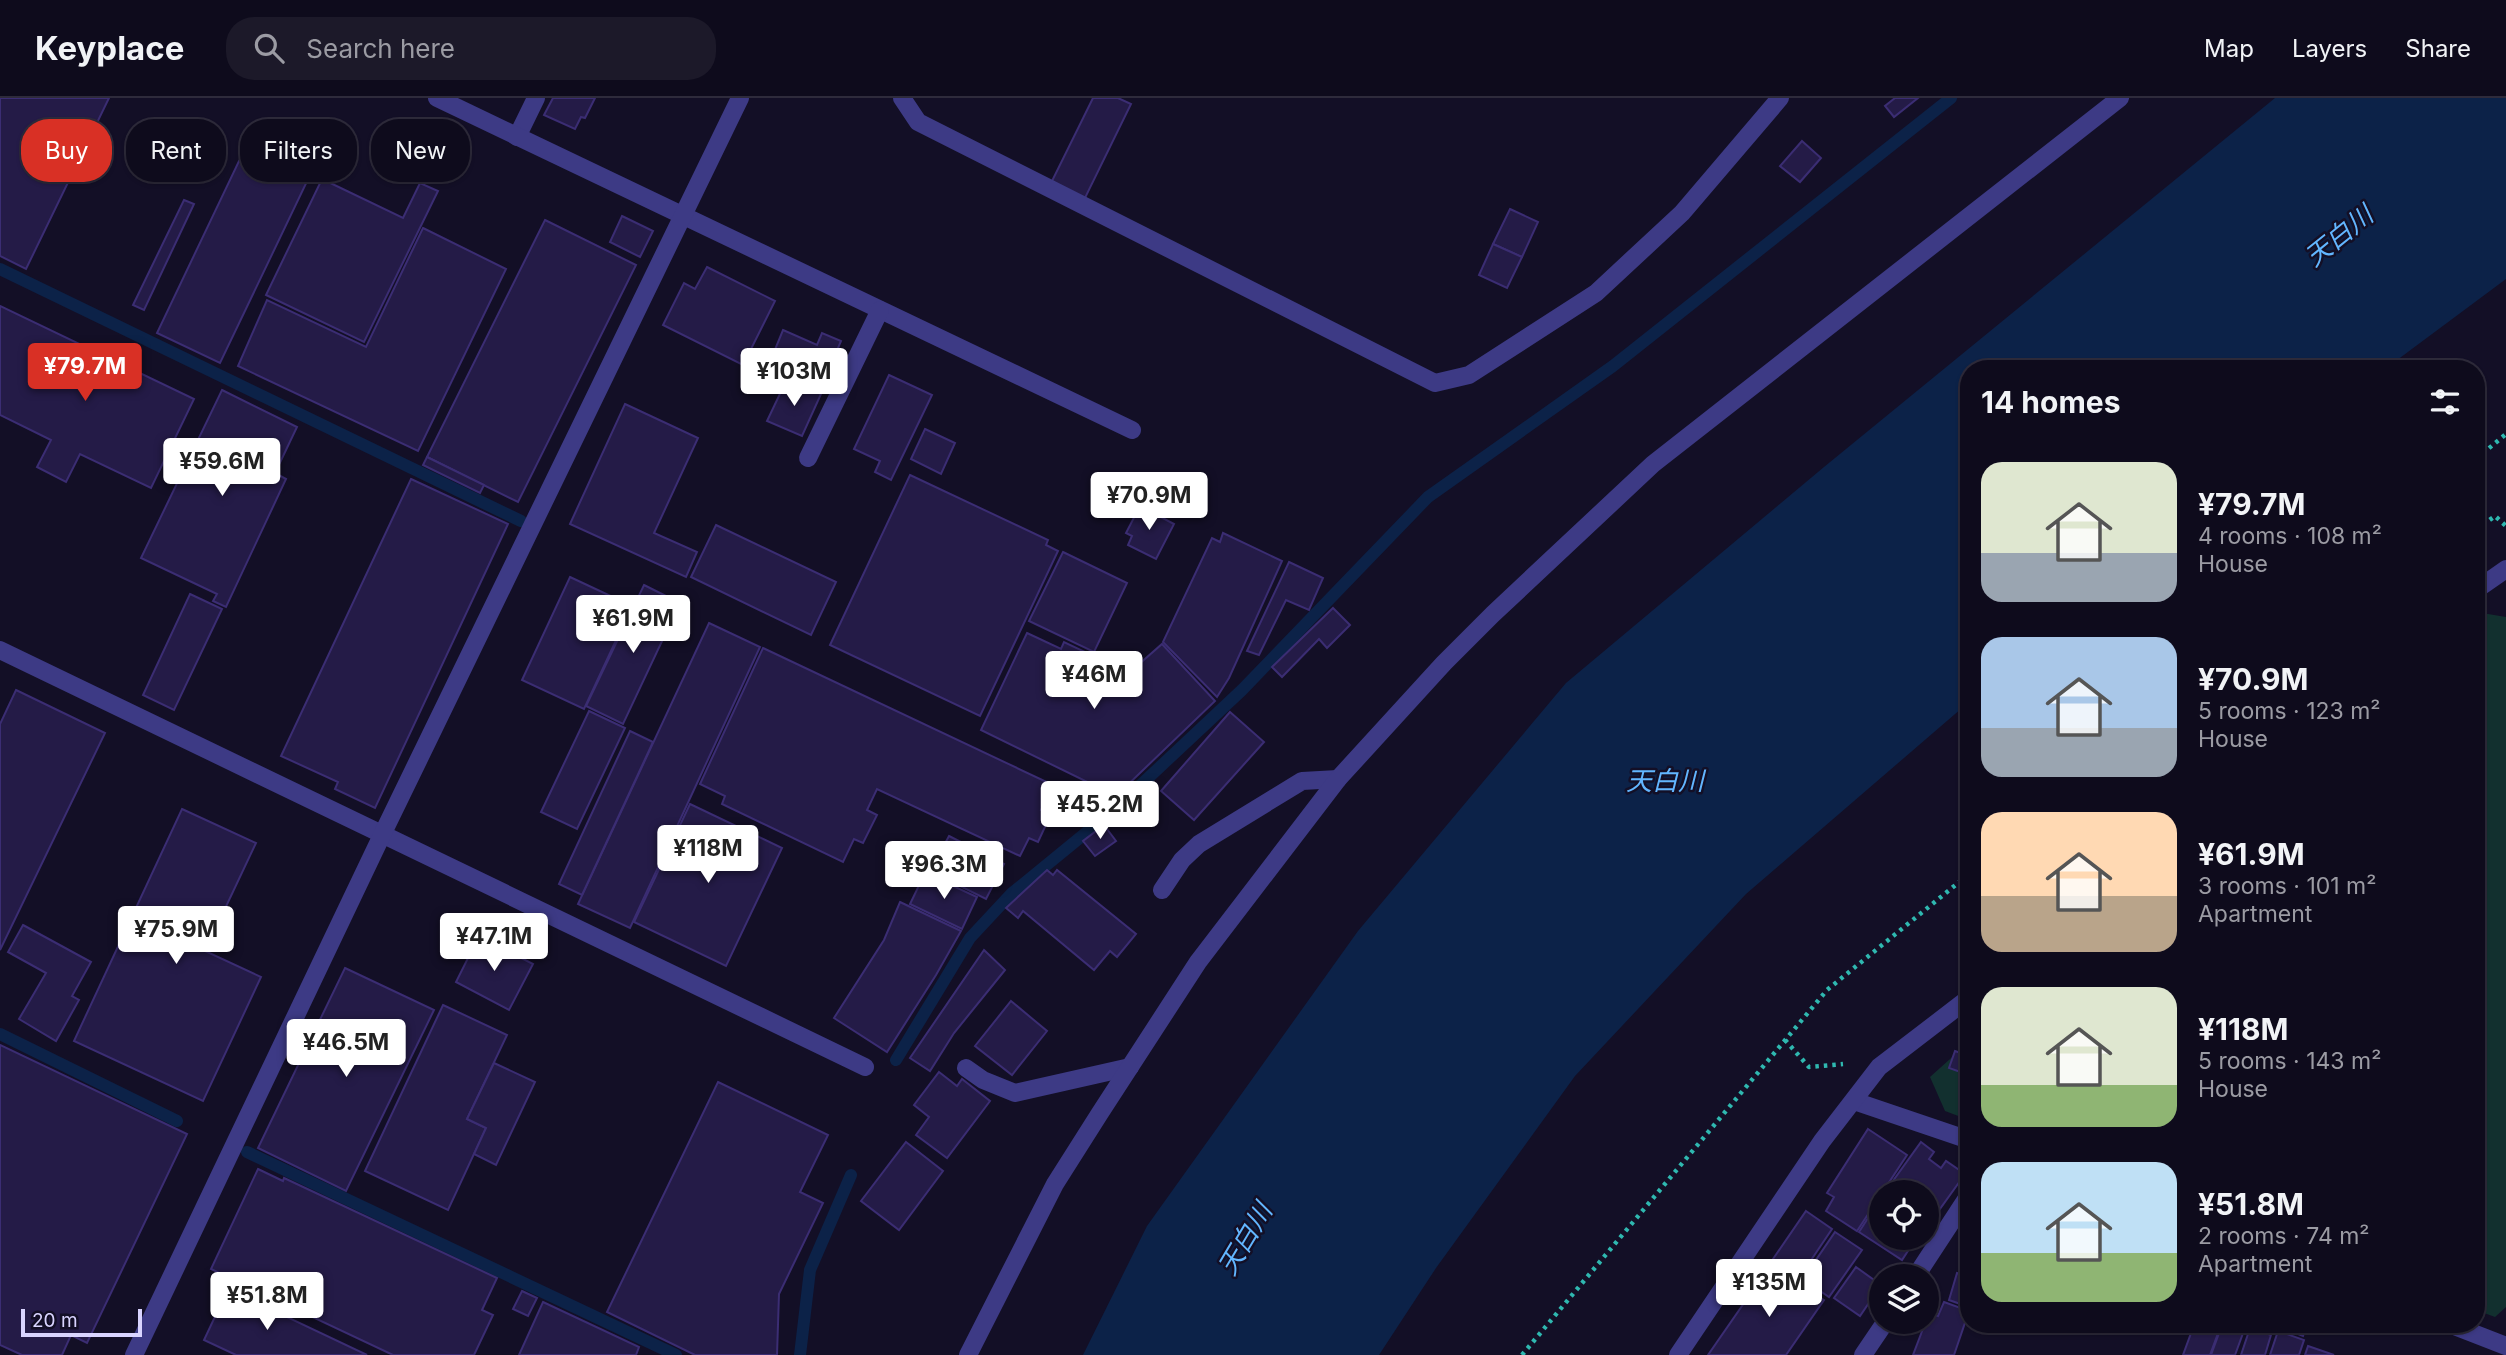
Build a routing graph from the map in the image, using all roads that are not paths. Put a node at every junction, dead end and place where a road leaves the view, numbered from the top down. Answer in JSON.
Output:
{"nodes":[{"id":1,"x":437,"y":98,"type":"edge"},
{"id":2,"x":536,"y":98,"type":"edge"},
{"id":3,"x":740,"y":98,"type":"edge"},
{"id":4,"x":902,"y":98,"type":"edge"},
{"id":5,"x":1780,"y":98,"type":"edge"},
{"id":6,"x":2120,"y":98,"type":"edge"},
{"id":7,"x":517,"y":137,"type":"junction"},
{"id":8,"x":683,"y":216,"type":"junction"},
{"id":9,"x":880,"y":310,"type":"junction"},
{"id":10,"x":1132,"y":430,"type":"dead end"},
{"id":11,"x":808,"y":458,"type":"dead end"},
{"id":12,"x":2506,"y":569,"type":"edge"},
{"id":13,"x":2485,"y":584,"type":"edge"},
{"id":14,"x":0,"y":650,"type":"edge"},
{"id":15,"x":1338,"y":779,"type":"junction"},
{"id":16,"x":382,"y":835,"type":"junction"},
{"id":17,"x":1162,"y":890,"type":"dead end"},
{"id":18,"x":1960,"y":1005,"type":"edge"},
{"id":19,"x":865,"y":1067,"type":"dead end"},
{"id":20,"x":1130,"y":1067,"type":"junction"},
{"id":21,"x":966,"y":1068,"type":"dead end"},
{"id":22,"x":1854,"y":1101,"type":"junction"},
{"id":23,"x":1960,"y":1137,"type":"edge"},
{"id":24,"x":1960,"y":1209,"type":"edge"},
{"id":25,"x":1924,"y":1264,"type":"edge"},
{"id":26,"x":2473,"y":1333,"type":"edge"},
{"id":27,"x":1877,"y":1334,"type":"edge"},
{"id":28,"x":2506,"y":1346,"type":"edge"},
{"id":29,"x":134,"y":1355,"type":"edge"},
{"id":30,"x":968,"y":1355,"type":"edge"},
{"id":31,"x":1678,"y":1355,"type":"edge"},
{"id":32,"x":1863,"y":1355,"type":"edge"}],
"edges":[{"from":1,"to":7,"type":"street"},
{"from":2,"to":7,"type":"street"},
{"from":3,"to":8,"type":"street"},
{"from":4,"to":5,"type":"street"},
{"from":6,"to":15,"type":"street"},
{"from":7,"to":8,"type":"street"},
{"from":8,"to":9,"type":"street"},
{"from":8,"to":16,"type":"street"},
{"from":9,"to":10,"type":"street"},
{"from":9,"to":11,"type":"street"},
{"from":12,"to":13,"type":"street"},
{"from":14,"to":16,"type":"street"},
{"from":15,"to":17,"type":"street"},
{"from":15,"to":20,"type":"street"},
{"from":16,"to":19,"type":"street"},
{"from":16,"to":29,"type":"street"},
{"from":18,"to":22,"type":"street"},
{"from":20,"to":21,"type":"street"},
{"from":20,"to":30,"type":"street"},
{"from":22,"to":23,"type":"street"},
{"from":22,"to":31,"type":"street"},
{"from":24,"to":25,"type":"street"},
{"from":26,"to":28,"type":"street"},
{"from":27,"to":32,"type":"street"}]}
